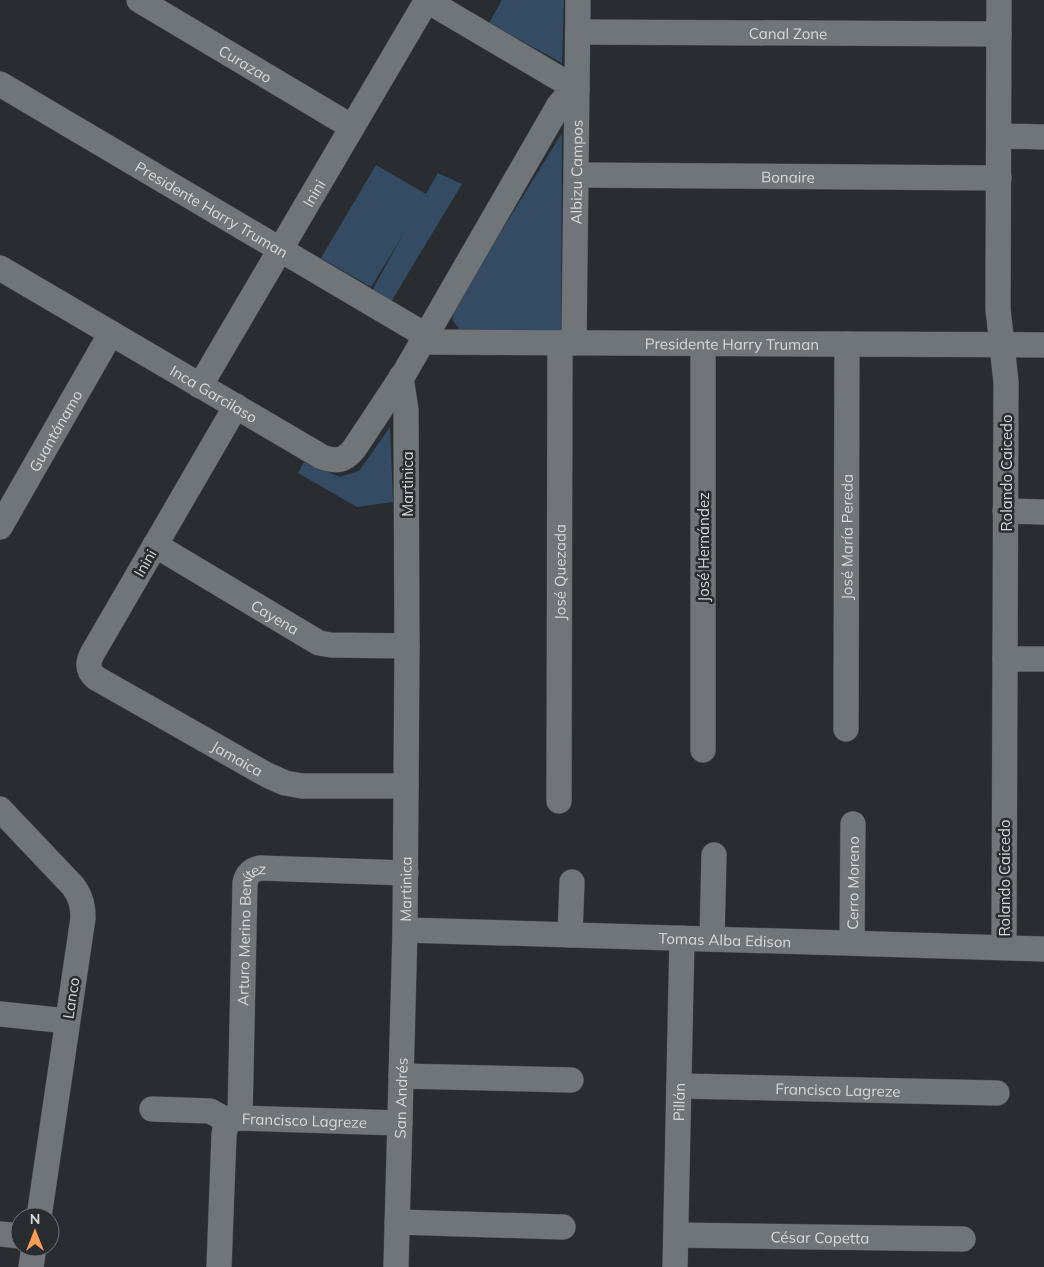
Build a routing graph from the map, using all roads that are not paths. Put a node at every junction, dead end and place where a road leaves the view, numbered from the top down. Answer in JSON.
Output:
{"nodes":[{"id":1,"x":139,"y":0,"type":"edge"},
{"id":2,"x":427,"y":0,"type":"edge"},
{"id":3,"x":578,"y":0,"type":"edge"},
{"id":4,"x":999,"y":0,"type":"edge"},
{"id":5,"x":578,"y":32,"type":"junction"},
{"id":6,"x":999,"y":34,"type":"junction"},
{"id":7,"x":0,"y":84,"type":"edge"},
{"id":8,"x":578,"y":89,"type":"junction"},
{"id":9,"x":352,"y":127,"type":"junction"},
{"id":10,"x":1000,"y":136,"type":"junction"},
{"id":11,"x":1044,"y":137,"type":"edge"},
{"id":12,"x":576,"y":175,"type":"junction"},
{"id":13,"x":999,"y":178,"type":"junction"},
{"id":14,"x":280,"y":249,"type":"junction"},
{"id":15,"x":0,"y":268,"type":"edge"},
{"id":16,"x":111,"y":334,"type":"junction"},
{"id":17,"x":423,"y":338,"type":"junction"},
{"id":18,"x":567,"y":343,"type":"junction"},
{"id":19,"x":703,"y":344,"type":"junction"},
{"id":20,"x":847,"y":344,"type":"junction"},
{"id":21,"x":1002,"y":345,"type":"junction"},
{"id":22,"x":1044,"y":346,"type":"edge"},
{"id":23,"x":402,"y":377,"type":"junction"},
{"id":24,"x":200,"y":386,"type":"junction"},
{"id":25,"x":236,"y":406,"type":"junction"},
{"id":26,"x":1005,"y":511,"type":"junction"},
{"id":27,"x":1044,"y":512,"type":"edge"},
{"id":28,"x":0,"y":527,"type":"edge"},
{"id":29,"x":155,"y":545,"type":"junction"},
{"id":30,"x":407,"y":646,"type":"junction"},
{"id":31,"x":1005,"y":659,"type":"junction"},
{"id":32,"x":1044,"y":659,"type":"edge"},
{"id":33,"x":89,"y":668,"type":"joint"},
{"id":34,"x":846,"y":729,"type":"dead end"},
{"id":35,"x":703,"y":750,"type":"dead end"},
{"id":36,"x":406,"y":786,"type":"junction"},
{"id":37,"x":559,"y":801,"type":"dead end"},
{"id":38,"x":0,"y":809,"type":"edge"},
{"id":39,"x":853,"y":824,"type":"dead end"},
{"id":40,"x":714,"y":855,"type":"dead end"},
{"id":41,"x":406,"y":873,"type":"junction"},
{"id":42,"x":572,"y":882,"type":"dead end"},
{"id":43,"x":405,"y":930,"type":"junction"},
{"id":44,"x":570,"y":935,"type":"junction"},
{"id":45,"x":682,"y":938,"type":"junction"},
{"id":46,"x":712,"y":939,"type":"junction"},
{"id":47,"x":852,"y":943,"type":"junction"},
{"id":48,"x":1004,"y":947,"type":"junction"},
{"id":49,"x":1044,"y":949,"type":"edge"},
{"id":50,"x":0,"y":1014,"type":"edge"},
{"id":51,"x":67,"y":1021,"type":"junction"},
{"id":52,"x":402,"y":1076,"type":"junction"},
{"id":53,"x":571,"y":1080,"type":"dead end"},
{"id":54,"x":679,"y":1086,"type":"junction"},
{"id":55,"x":997,"y":1093,"type":"dead end"},
{"id":56,"x":152,"y":1109,"type":"dead end"},
{"id":57,"x":234,"y":1120,"type":"junction"},
{"id":58,"x":400,"y":1123,"type":"junction"},
{"id":59,"x":40,"y":1207,"type":"edge"},
{"id":60,"x":397,"y":1222,"type":"junction"},
{"id":61,"x":563,"y":1228,"type":"dead end"},
{"id":62,"x":676,"y":1235,"type":"junction"},
{"id":63,"x":963,"y":1239,"type":"dead end"},
{"id":64,"x":219,"y":1267,"type":"edge"},
{"id":65,"x":396,"y":1267,"type":"edge"},
{"id":66,"x":675,"y":1267,"type":"edge"}],
"edges":[{"from":1,"to":9,"type":"street","name":"Curazao"},
{"from":2,"to":8,"type":"street"},
{"from":2,"to":9,"type":"street","name":"Inini"},
{"from":3,"to":5,"type":"street","name":"Albizu Campos"},
{"from":4,"to":6,"type":"street","name":"Rolando Caicedo"},
{"from":5,"to":6,"type":"street","name":"Canal Zone"},
{"from":5,"to":8,"type":"street","name":"Albizu Campos"},
{"from":6,"to":10,"type":"street","name":"Rolando Caicedo"},
{"from":7,"to":14,"type":"street","name":"Presidente Harry Truman"},
{"from":8,"to":12,"type":"street","name":"Albizu Campos"},
{"from":8,"to":17,"type":"street"},
{"from":9,"to":14,"type":"street","name":"Inini"},
{"from":10,"to":11,"type":"street"},
{"from":10,"to":13,"type":"street","name":"Rolando Caicedo"},
{"from":12,"to":13,"type":"street","name":"Bonaire"},
{"from":12,"to":18,"type":"street","name":"Albizu Campos"},
{"from":13,"to":21,"type":"street","name":"Rolando Caicedo"},
{"from":14,"to":17,"type":"street","name":"Presidente Harry Truman"},
{"from":14,"to":24,"type":"street","name":"Inini"},
{"from":15,"to":16,"type":"street","name":"Inca Garcilaso"},
{"from":16,"to":24,"type":"street","name":"Inca Garcilaso"},
{"from":16,"to":28,"type":"street","name":"Guantánamo"},
{"from":17,"to":18,"type":"street","name":"Presidente Harry Truman"},
{"from":17,"to":23,"type":"street"},
{"from":18,"to":19,"type":"street","name":"Presidente Harry Truman"},
{"from":18,"to":37,"type":"street","name":"José Quezada"},
{"from":19,"to":20,"type":"street","name":"Presidente Harry Truman"},
{"from":19,"to":35,"type":"street","name":"José Hernández"},
{"from":20,"to":21,"type":"street","name":"Presidente Harry Truman"},
{"from":20,"to":34,"type":"street","name":"José María Pereda"},
{"from":21,"to":22,"type":"street","name":"Presidente Harry Truman"},
{"from":21,"to":26,"type":"street","name":"Rolando Caicedo"},
{"from":23,"to":25,"type":"street","name":"Inca Garcilaso"},
{"from":23,"to":30,"type":"street","name":"Martinica"},
{"from":24,"to":25,"type":"street","name":"Inca Garcilaso"},
{"from":25,"to":29,"type":"street","name":"Inini"},
{"from":26,"to":27,"type":"street"},
{"from":26,"to":31,"type":"street","name":"Rolando Caicedo"},
{"from":29,"to":30,"type":"street","name":"Cayena"},
{"from":29,"to":33,"type":"street","name":"Inini"},
{"from":30,"to":36,"type":"street","name":"Martinica"},
{"from":31,"to":32,"type":"street"},
{"from":31,"to":48,"type":"street","name":"Rolando Caicedo"},
{"from":33,"to":36,"type":"street","name":"Jamaica"},
{"from":36,"to":41,"type":"street","name":"Martinica"},
{"from":38,"to":51,"type":"street","name":"Lanco"},
{"from":39,"to":47,"type":"street","name":"Cerro Moreno"},
{"from":40,"to":46,"type":"street"},
{"from":41,"to":43,"type":"street","name":"Martinica"},
{"from":41,"to":57,"type":"street","name":"Arturo Merino Benítez"},
{"from":42,"to":44,"type":"street"},
{"from":43,"to":44,"type":"street","name":"Tomas Alba Edison"},
{"from":43,"to":52,"type":"street","name":"San Andrés"},
{"from":44,"to":45,"type":"street","name":"Tomas Alba Edison"},
{"from":45,"to":46,"type":"street","name":"Tomas Alba Edison"},
{"from":45,"to":54,"type":"street","name":"Pillán"},
{"from":46,"to":47,"type":"street","name":"Tomas Alba Edison"},
{"from":47,"to":48,"type":"street","name":"Tomas Alba Edison"},
{"from":48,"to":49,"type":"street","name":"Tomas Alba Edison"},
{"from":50,"to":51,"type":"street"},
{"from":51,"to":59,"type":"street","name":"Lanco"},
{"from":52,"to":53,"type":"street"},
{"from":52,"to":58,"type":"street","name":"San Andrés"},
{"from":54,"to":55,"type":"street","name":"Francisco Lagreze"},
{"from":54,"to":62,"type":"street","name":"Pillán"},
{"from":56,"to":57,"type":"street","name":"Francisco Lagreze"},
{"from":57,"to":58,"type":"street","name":"Francisco Lagreze"},
{"from":57,"to":64,"type":"street","name":"Arturo Merino Benítez"},
{"from":58,"to":60,"type":"street","name":"San Andrés"},
{"from":60,"to":61,"type":"street"},
{"from":60,"to":65,"type":"street","name":"San Andrés"},
{"from":62,"to":63,"type":"street","name":"César Copetta"},
{"from":62,"to":66,"type":"street","name":"Pillán"}]}
